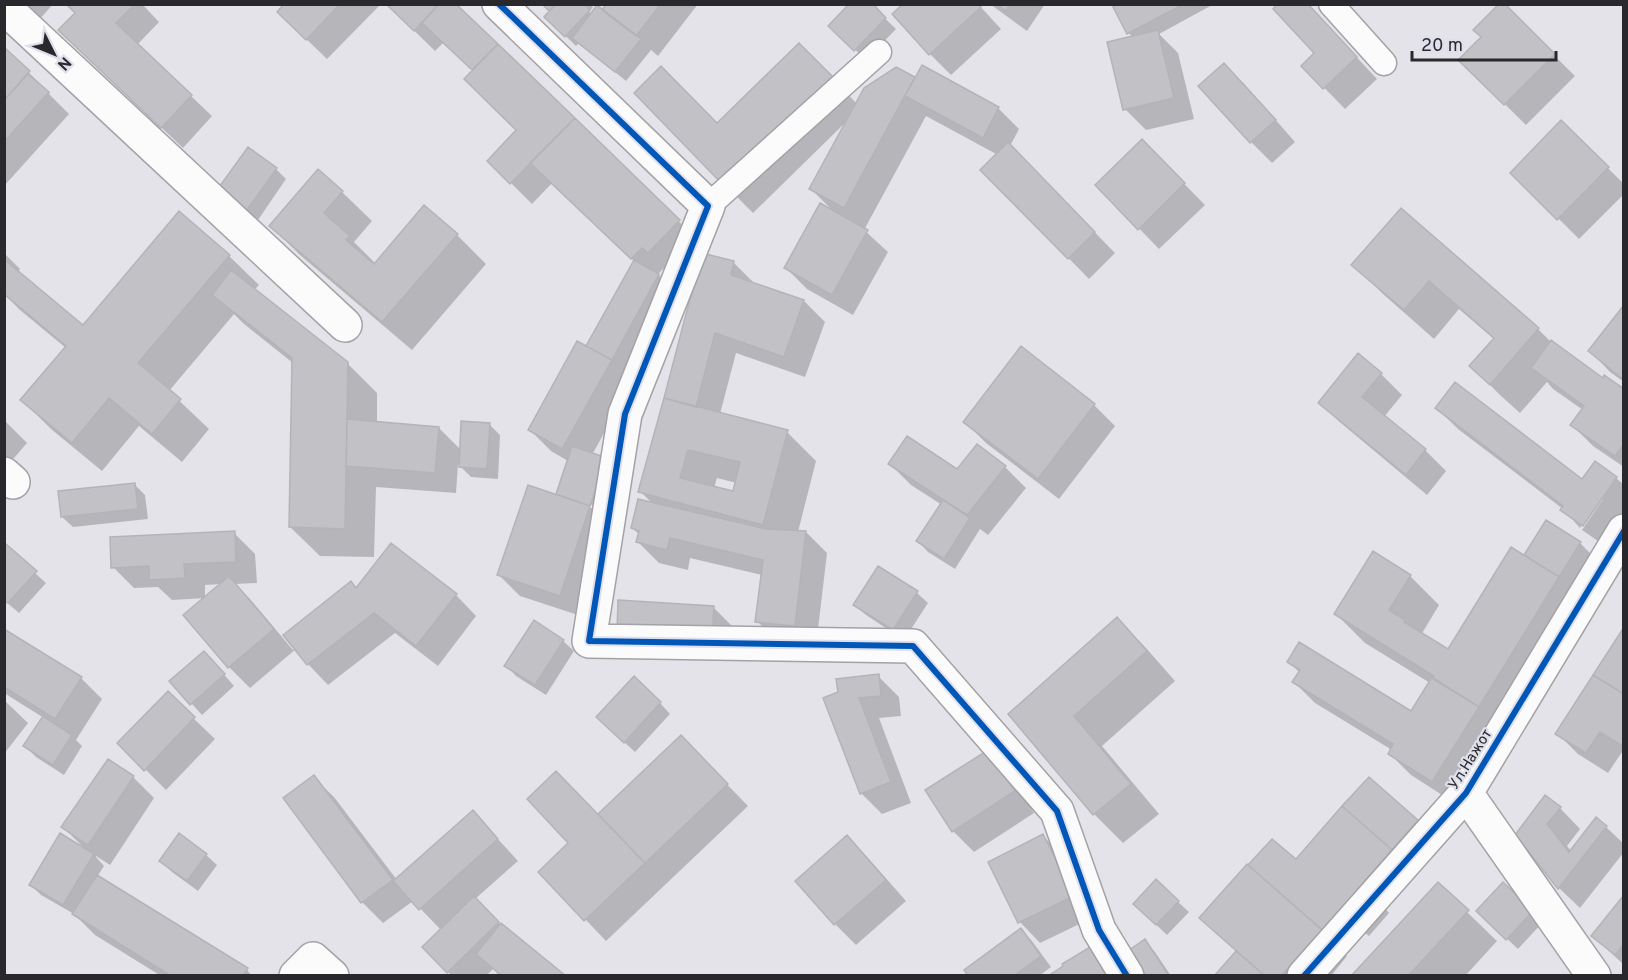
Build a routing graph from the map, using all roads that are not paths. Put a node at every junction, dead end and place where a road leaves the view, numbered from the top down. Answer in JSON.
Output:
{"nodes":[{"id":1,"x":499,"y":4,"type":"edge"},
{"id":2,"x":1331,"y":4,"type":"edge"},
{"id":3,"x":4,"y":7,"type":"edge"},
{"id":4,"x":879,"y":52,"type":"dead end"},
{"id":5,"x":1384,"y":63,"type":"dead end"},
{"id":6,"x":708,"y":207,"type":"junction"},
{"id":7,"x":345,"y":325,"type":"dead end"},
{"id":8,"x":1623,"y":531,"type":"edge"},
{"id":9,"x":1466,"y":793,"type":"junction"},
{"id":10,"x":296,"y":975,"type":"edge"},
{"id":11,"x":332,"y":975,"type":"edge"},
{"id":12,"x":1127,"y":975,"type":"edge"},
{"id":13,"x":1304,"y":975,"type":"edge"},
{"id":14,"x":1594,"y":975,"type":"edge"}],
"edges":[{"from":1,"to":6,"type":"street"},
{"from":2,"to":5,"type":"lane"},
{"from":3,"to":7,"type":"street"},
{"from":4,"to":6,"type":"lane"},
{"from":6,"to":12,"type":"street"},
{"from":8,"to":9,"type":"street","name":"Ул.Нажот"},
{"from":9,"to":13,"type":"street","name":"Ул.Нажот"},
{"from":9,"to":14,"type":"street"},
{"from":10,"to":11,"type":"street"}]}
